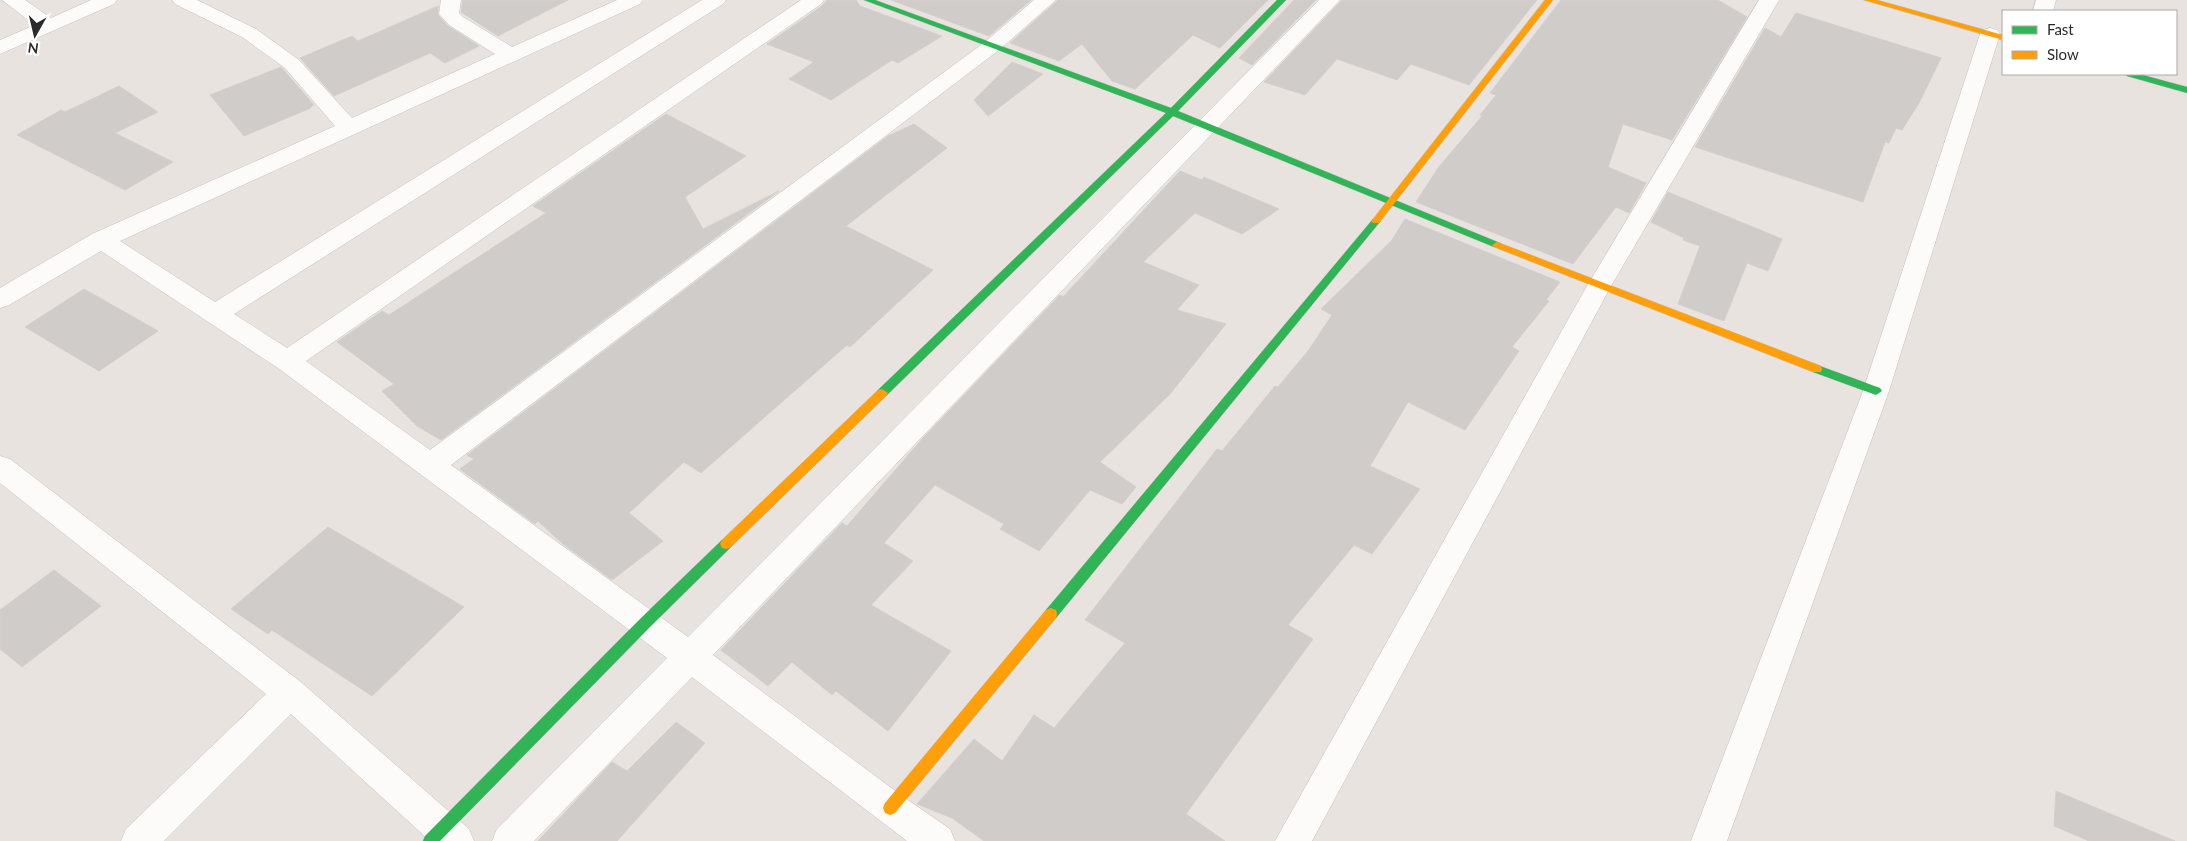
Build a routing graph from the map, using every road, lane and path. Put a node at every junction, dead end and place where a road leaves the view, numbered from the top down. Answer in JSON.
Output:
{"nodes":[{"id":1,"x":12,"y":0,"type":"edge"},
{"id":2,"x":107,"y":0,"type":"edge"},
{"id":3,"x":182,"y":0,"type":"edge"},
{"id":4,"x":451,"y":0,"type":"edge"},
{"id":5,"x":633,"y":0,"type":"edge"},
{"id":6,"x":716,"y":0,"type":"edge"},
{"id":7,"x":814,"y":0,"type":"edge"},
{"id":8,"x":868,"y":0,"type":"edge"},
{"id":9,"x":1046,"y":0,"type":"edge"},
{"id":10,"x":1282,"y":0,"type":"edge"},
{"id":11,"x":1330,"y":0,"type":"edge"},
{"id":12,"x":1549,"y":0,"type":"edge"},
{"id":13,"x":1768,"y":0,"type":"edge"},
{"id":14,"x":1868,"y":0,"type":"edge"},
{"id":15,"x":49,"y":26,"type":"junction"},
{"id":16,"x":1996,"y":36,"type":"edge"},
{"id":17,"x":992,"y":46,"type":"junction"},
{"id":18,"x":0,"y":48,"type":"edge"},
{"id":19,"x":512,"y":55,"type":"junction"},
{"id":20,"x":2134,"y":75,"type":"edge"},
{"id":21,"x":2187,"y":90,"type":"edge"},
{"id":22,"x":1172,"y":112,"type":"junction"},
{"id":23,"x":1207,"y":126,"type":"junction"},
{"id":24,"x":349,"y":128,"type":"junction"},
{"id":25,"x":1391,"y":203,"type":"junction"},
{"id":26,"x":101,"y":240,"type":"junction"},
{"id":27,"x":1598,"y":286,"type":"junction"},
{"id":28,"x":0,"y":299,"type":"edge"},
{"id":29,"x":215,"y":314,"type":"junction"},
{"id":30,"x":288,"y":361,"type":"junction"},
{"id":31,"x":1876,"y":391,"type":"junction"},
{"id":32,"x":431,"y":465,"type":"junction"},
{"id":33,"x":0,"y":467,"type":"edge"},
{"id":34,"x":645,"y":623,"type":"junction"},
{"id":35,"x":690,"y":656,"type":"junction"},
{"id":36,"x":290,"y":693,"type":"junction"},
{"id":37,"x":890,"y":808,"type":"junction"},
{"id":38,"x":443,"y":837,"type":"edge"},
{"id":39,"x":138,"y":841,"type":"edge"},
{"id":40,"x":510,"y":841,"type":"edge"},
{"id":41,"x":937,"y":841,"type":"edge"},
{"id":42,"x":1293,"y":841,"type":"edge"},
{"id":43,"x":1709,"y":841,"type":"edge"}],
"edges":[{"from":1,"to":15,"type":"street"},
{"from":2,"to":15,"type":"street"},
{"from":3,"to":24,"type":"street"},
{"from":4,"to":19,"type":"street"},
{"from":5,"to":19,"type":"street"},
{"from":6,"to":29,"type":"street"},
{"from":7,"to":30,"type":"street"},
{"from":8,"to":17,"type":"street"},
{"from":9,"to":17,"type":"street"},
{"from":10,"to":22,"type":"street"},
{"from":11,"to":23,"type":"street"},
{"from":12,"to":25,"type":"street"},
{"from":13,"to":27,"type":"street"},
{"from":14,"to":16,"type":"street"},
{"from":15,"to":18,"type":"street"},
{"from":16,"to":31,"type":"street"},
{"from":17,"to":22,"type":"street"},
{"from":17,"to":32,"type":"street"},
{"from":19,"to":24,"type":"street"},
{"from":20,"to":21,"type":"street"},
{"from":22,"to":23,"type":"street"},
{"from":22,"to":34,"type":"street"},
{"from":23,"to":25,"type":"street"},
{"from":23,"to":35,"type":"street"},
{"from":24,"to":26,"type":"street"},
{"from":25,"to":27,"type":"street"},
{"from":25,"to":37,"type":"street"},
{"from":26,"to":28,"type":"street"},
{"from":26,"to":29,"type":"street"},
{"from":27,"to":31,"type":"street"},
{"from":27,"to":42,"type":"street"},
{"from":29,"to":30,"type":"street"},
{"from":30,"to":32,"type":"street"},
{"from":31,"to":43,"type":"street"},
{"from":32,"to":34,"type":"street"},
{"from":33,"to":36,"type":"street"},
{"from":34,"to":35,"type":"street"},
{"from":34,"to":38,"type":"street"},
{"from":35,"to":37,"type":"street"},
{"from":35,"to":40,"type":"street"},
{"from":36,"to":38,"type":"street"},
{"from":36,"to":39,"type":"street"},
{"from":37,"to":41,"type":"street"}]}
